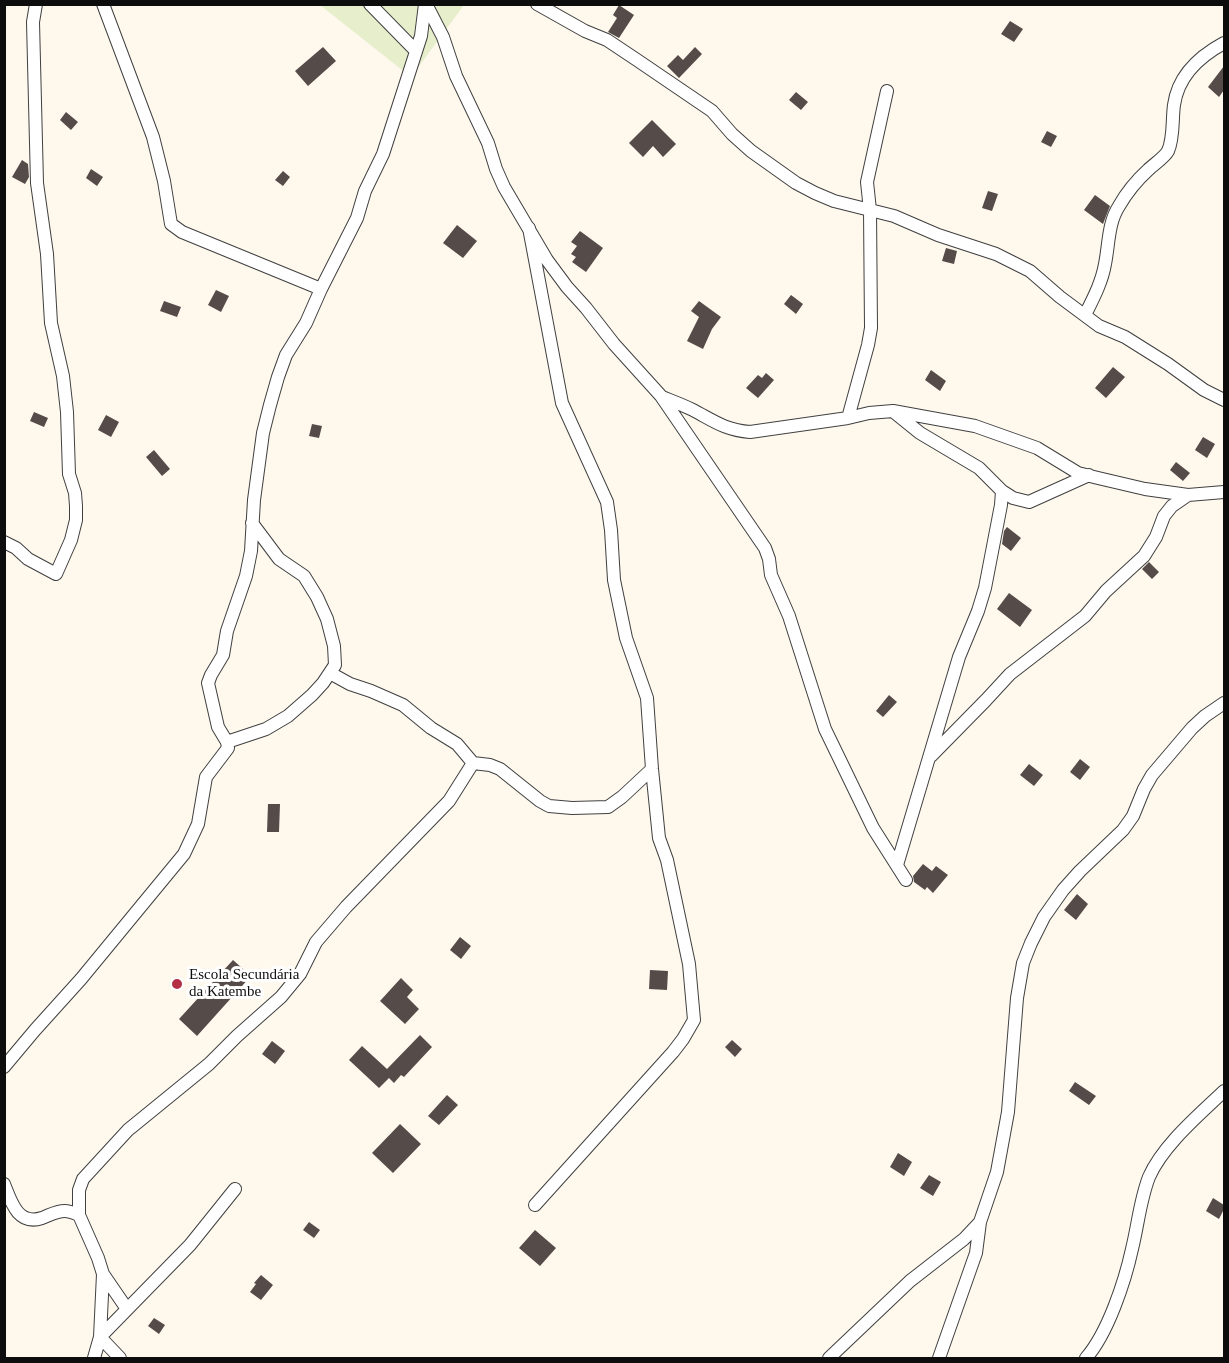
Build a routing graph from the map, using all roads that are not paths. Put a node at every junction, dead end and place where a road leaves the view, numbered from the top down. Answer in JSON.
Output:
{"nodes":[{"id":1,"x":36,"y":4,"type":"edge"},
{"id":2,"x":103,"y":4,"type":"edge"},
{"id":3,"x":370,"y":4,"type":"edge"},
{"id":4,"x":426,"y":4,"type":"edge"},
{"id":5,"x":537,"y":4,"type":"edge"},
{"id":6,"x":1224,"y":43,"type":"edge"},
{"id":7,"x":416,"y":51,"type":"junction"},
{"id":8,"x":887,"y":91,"type":"dead end"},
{"id":9,"x":870,"y":210,"type":"junction"},
{"id":10,"x":529,"y":228,"type":"junction"},
{"id":11,"x":321,"y":289,"type":"junction"},
{"id":12,"x":1085,"y":315,"type":"junction"},
{"id":13,"x":661,"y":396,"type":"junction"},
{"id":14,"x":1224,"y":400,"type":"edge"},
{"id":15,"x":893,"y":411,"type":"junction"},
{"id":16,"x":848,"y":418,"type":"junction"},
{"id":17,"x":1089,"y":475,"type":"junction"},
{"id":18,"x":1002,"y":491,"type":"junction"},
{"id":19,"x":1224,"y":492,"type":"edge"},
{"id":20,"x":1188,"y":495,"type":"junction"},
{"id":21,"x":252,"y":523,"type":"junction"},
{"id":22,"x":4,"y":542,"type":"edge"},
{"id":23,"x":330,"y":673,"type":"junction"},
{"id":24,"x":1224,"y":703,"type":"edge"},
{"id":25,"x":227,"y":741,"type":"junction"},
{"id":26,"x":929,"y":757,"type":"junction"},
{"id":27,"x":473,"y":763,"type":"junction"},
{"id":28,"x":652,"y":769,"type":"junction"},
{"id":29,"x":897,"y":865,"type":"junction"},
{"id":30,"x":906,"y":880,"type":"dead end"},
{"id":31,"x":4,"y":1067,"type":"edge"},
{"id":32,"x":1224,"y":1091,"type":"edge"},
{"id":33,"x":4,"y":1184,"type":"edge"},
{"id":34,"x":235,"y":1189,"type":"dead end"},
{"id":35,"x":535,"y":1205,"type":"dead end"},
{"id":36,"x":79,"y":1215,"type":"junction"},
{"id":37,"x":980,"y":1222,"type":"junction"},
{"id":38,"x":103,"y":1274,"type":"junction"},
{"id":39,"x":127,"y":1309,"type":"junction"},
{"id":40,"x":100,"y":1337,"type":"junction"},
{"id":41,"x":94,"y":1359,"type":"edge"},
{"id":42,"x":120,"y":1359,"type":"edge"},
{"id":43,"x":830,"y":1359,"type":"edge"},
{"id":44,"x":939,"y":1359,"type":"edge"},
{"id":45,"x":1086,"y":1359,"type":"edge"}],
"edges":[{"from":1,"to":22,"type":"street"},
{"from":2,"to":11,"type":"street"},
{"from":3,"to":7,"type":"street"},
{"from":4,"to":7,"type":"street"},
{"from":4,"to":10,"type":"street"},
{"from":5,"to":9,"type":"street"},
{"from":6,"to":12,"type":"street"},
{"from":7,"to":11,"type":"street"},
{"from":8,"to":9,"type":"street"},
{"from":9,"to":12,"type":"street"},
{"from":9,"to":16,"type":"street"},
{"from":10,"to":13,"type":"street"},
{"from":10,"to":28,"type":"street"},
{"from":11,"to":21,"type":"street"},
{"from":12,"to":14,"type":"street"},
{"from":13,"to":16,"type":"street"},
{"from":13,"to":29,"type":"street"},
{"from":15,"to":16,"type":"street"},
{"from":15,"to":17,"type":"street"},
{"from":15,"to":18,"type":"street"},
{"from":17,"to":18,"type":"street"},
{"from":17,"to":20,"type":"street"},
{"from":18,"to":26,"type":"street"},
{"from":19,"to":20,"type":"street"},
{"from":20,"to":26,"type":"street"},
{"from":21,"to":23,"type":"street"},
{"from":21,"to":25,"type":"street"},
{"from":23,"to":25,"type":"street"},
{"from":23,"to":27,"type":"street"},
{"from":24,"to":37,"type":"street"},
{"from":25,"to":31,"type":"street"},
{"from":26,"to":29,"type":"street"},
{"from":27,"to":28,"type":"street"},
{"from":27,"to":36,"type":"street"},
{"from":28,"to":35,"type":"street"},
{"from":29,"to":30,"type":"street"},
{"from":32,"to":45,"type":"street"},
{"from":33,"to":36,"type":"street"},
{"from":34,"to":39,"type":"street"},
{"from":36,"to":38,"type":"street"},
{"from":37,"to":43,"type":"street"},
{"from":37,"to":44,"type":"street"},
{"from":38,"to":39,"type":"street"},
{"from":38,"to":40,"type":"street"},
{"from":39,"to":40,"type":"street"},
{"from":40,"to":41,"type":"street"},
{"from":40,"to":42,"type":"street"}]}
